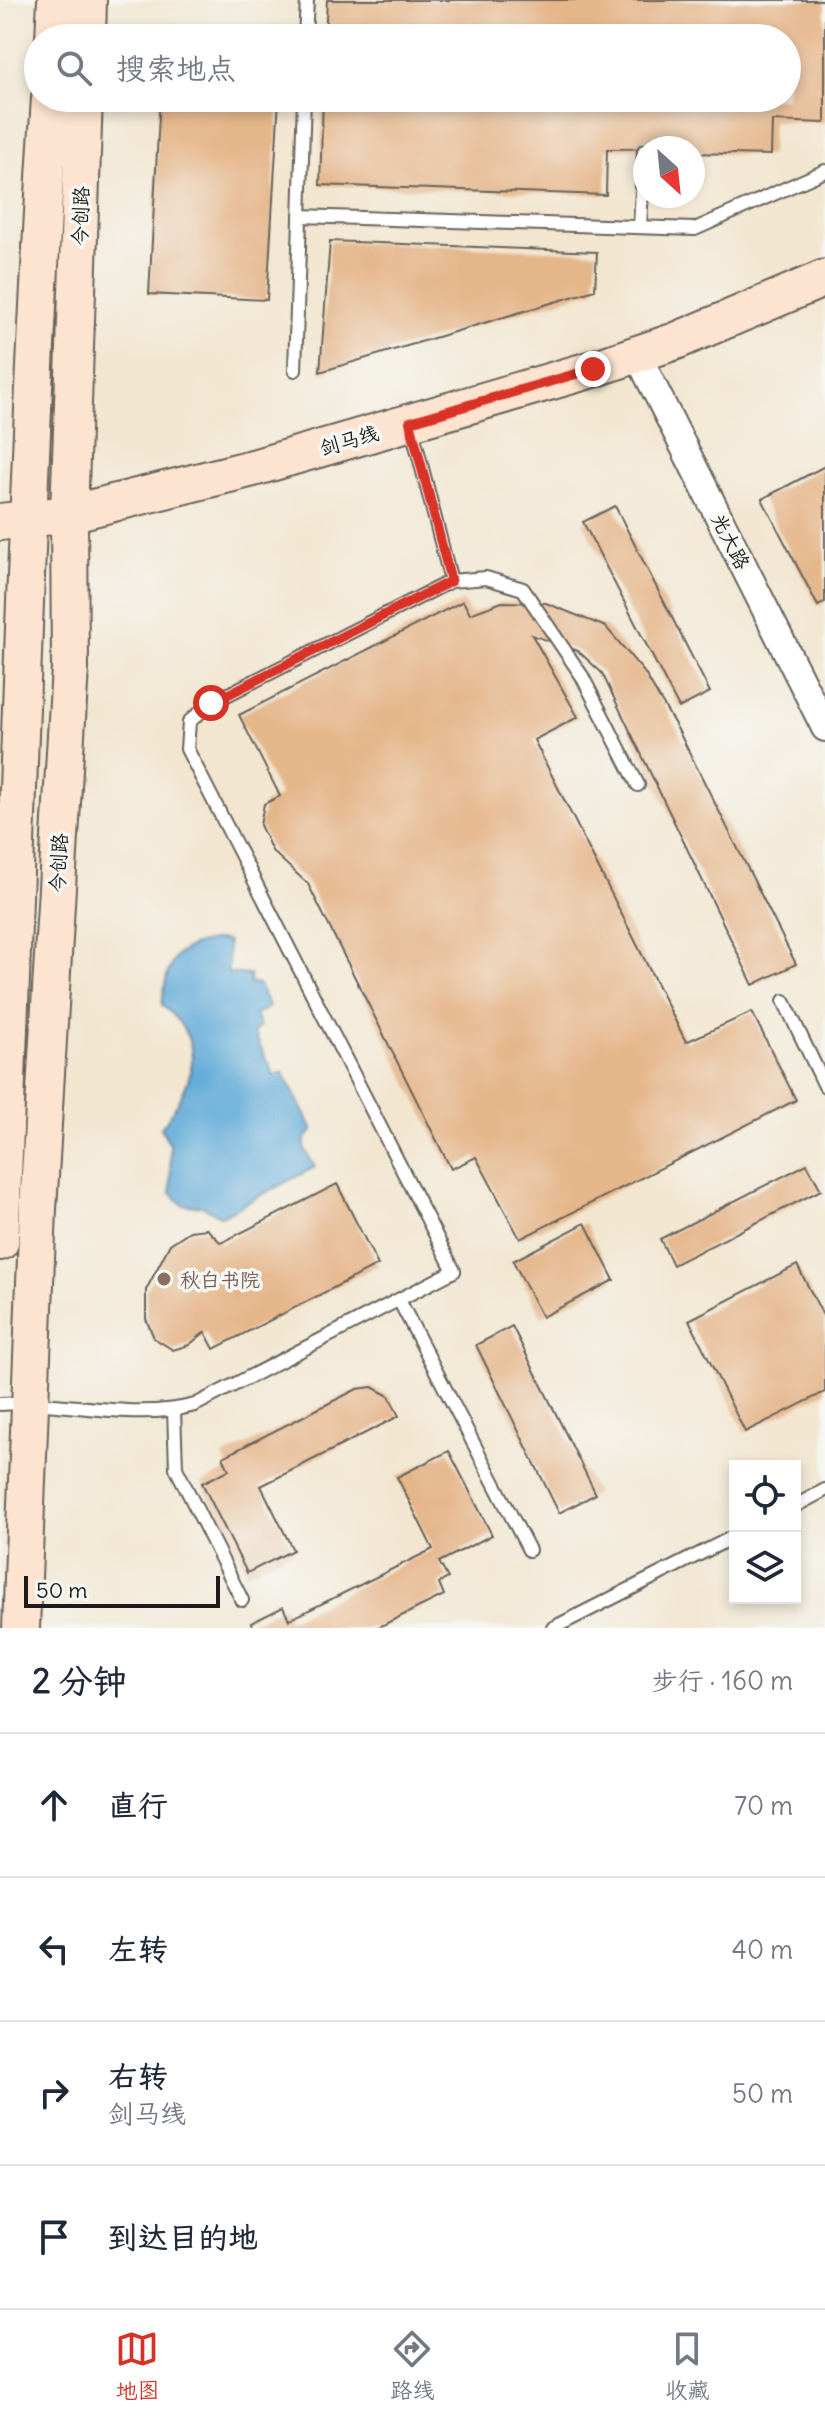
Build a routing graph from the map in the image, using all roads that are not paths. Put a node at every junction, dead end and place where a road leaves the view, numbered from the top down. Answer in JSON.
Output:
{"nodes":[{"id":1,"x":56,"y":0,"type":"edge"},
{"id":2,"x":88,"y":0,"type":"edge"},
{"id":3,"x":307,"y":0,"type":"edge"},
{"id":4,"x":55,"y":24,"type":"edge"},
{"id":5,"x":87,"y":24,"type":"edge"},
{"id":6,"x":306,"y":24,"type":"edge"},
{"id":7,"x":49,"y":112,"type":"edge"},
{"id":8,"x":83,"y":112,"type":"edge"},
{"id":9,"x":304,"y":112,"type":"edge"},
{"id":10,"x":825,"y":171,"type":"edge"},
{"id":11,"x":641,"y":208,"type":"edge"},
{"id":12,"x":300,"y":216,"type":"junction"},
{"id":13,"x":640,"y":227,"type":"junction"},
{"id":14,"x":825,"y":278,"type":"edge"},
{"id":15,"x":637,"y":354,"type":"junction"},
{"id":16,"x":295,"y":370,"type":"dead end"},
{"id":17,"x":410,"y":422,"type":"junction"},
{"id":18,"x":69,"y":514,"type":"junction"},
{"id":19,"x":13,"y":520,"type":"edge"},
{"id":20,"x":451,"y":581,"type":"junction"},
{"id":21,"x":825,"y":728,"type":"edge"},
{"id":22,"x":638,"y":785,"type":"dead end"},
{"id":23,"x":784,"y":1001,"type":"dead end"},
{"id":24,"x":825,"y":1086,"type":"edge"},
{"id":25,"x":13,"y":1223,"type":"edge"},
{"id":26,"x":399,"y":1300,"type":"junction"},
{"id":27,"x":15,"y":1403,"type":"edge"},
{"id":28,"x":174,"y":1410,"type":"junction"},
{"id":29,"x":825,"y":1490,"type":"edge"},
{"id":30,"x":801,"y":1503,"type":"edge"},
{"id":31,"x":729,"y":1539,"type":"edge"},
{"id":32,"x":529,"y":1550,"type":"dead end"},
{"id":33,"x":242,"y":1600,"type":"dead end"},
{"id":34,"x":21,"y":1628,"type":"edge"},
{"id":35,"x":553,"y":1628,"type":"edge"}],
"edges":[{"from":1,"to":4,"type":"main road"},
{"from":2,"to":5,"type":"main road"},
{"from":3,"to":6,"type":"lane"},
{"from":7,"to":19,"type":"main road","name":"今创路"},
{"from":8,"to":18,"type":"main road","name":"今创路"},
{"from":9,"to":12,"type":"lane"},
{"from":10,"to":13,"type":"lane"},
{"from":11,"to":13,"type":"lane"},
{"from":12,"to":13,"type":"lane"},
{"from":12,"to":16,"type":"lane"},
{"from":14,"to":15,"type":"main road","name":"剑马线"},
{"from":15,"to":17,"type":"main road","name":"剑马线"},
{"from":15,"to":21,"type":"street","name":"光大路"},
{"from":17,"to":18,"type":"main road","name":"剑马线"},
{"from":17,"to":20,"type":"lane"},
{"from":18,"to":19,"type":"main road","name":"剑马线"},
{"from":18,"to":25,"type":"main road","name":"今创路"},
{"from":19,"to":25,"type":"main road","name":"今创路"},
{"from":20,"to":22,"type":"lane"},
{"from":20,"to":26,"type":"lane"},
{"from":23,"to":24,"type":"lane"},
{"from":25,"to":27,"type":"main road","name":"今创路"},
{"from":26,"to":28,"type":"lane"},
{"from":26,"to":32,"type":"lane"},
{"from":27,"to":28,"type":"lane"},
{"from":27,"to":34,"type":"main road","name":"今创路"},
{"from":28,"to":33,"type":"lane"},
{"from":29,"to":30,"type":"lane"},
{"from":31,"to":35,"type":"lane"}]}
